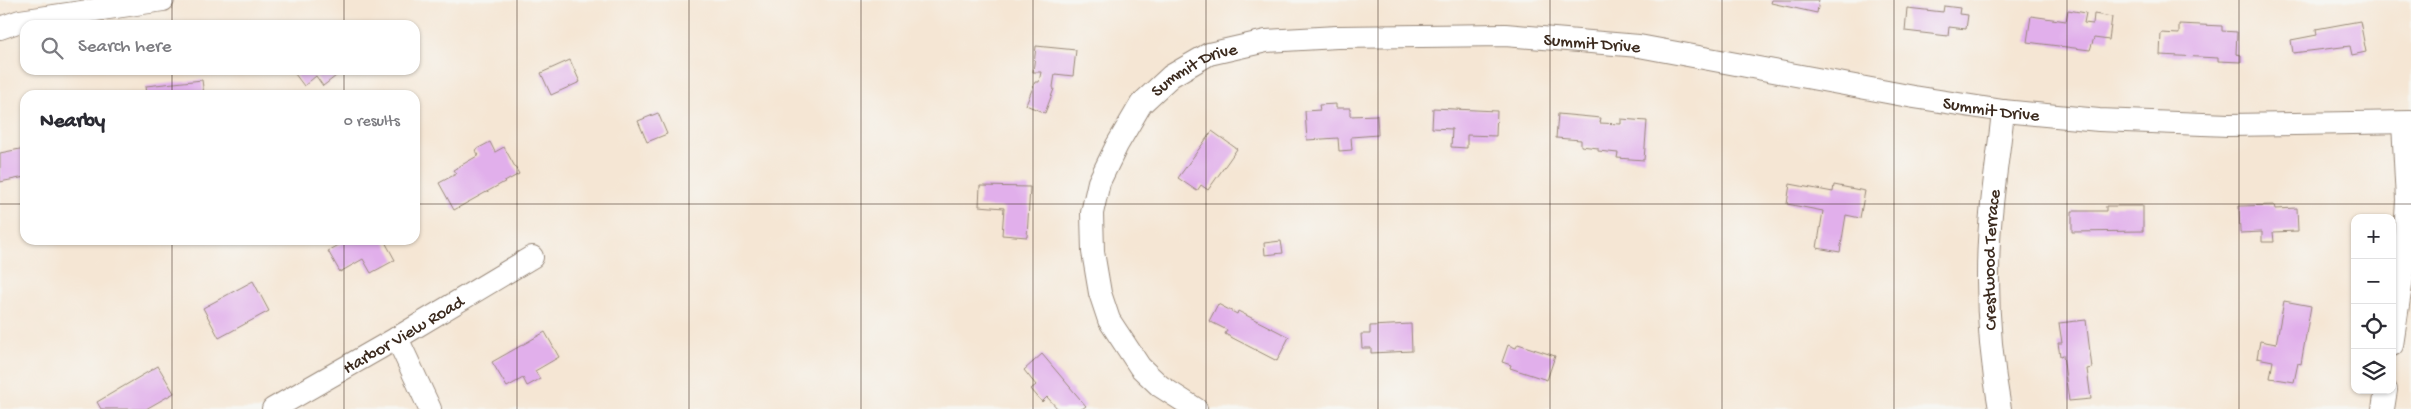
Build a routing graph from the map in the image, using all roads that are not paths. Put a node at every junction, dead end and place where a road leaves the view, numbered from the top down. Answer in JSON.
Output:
{"nodes":[{"id":1,"x":163,"y":0,"type":"edge"},
{"id":2,"x":27,"y":20,"type":"edge"},
{"id":3,"x":20,"y":21,"type":"edge"},
{"id":4,"x":0,"y":28,"type":"edge"},
{"id":5,"x":2003,"y":111,"type":"junction"},
{"id":6,"x":2407,"y":122,"type":"edge"},
{"id":7,"x":532,"y":257,"type":"dead end"},
{"id":8,"x":2396,"y":318,"type":"edge"},
{"id":9,"x":397,"y":338,"type":"junction"},
{"id":10,"x":2385,"y":394,"type":"edge"},
{"id":11,"x":273,"y":409,"type":"edge"},
{"id":12,"x":430,"y":409,"type":"edge"},
{"id":13,"x":1196,"y":409,"type":"edge"},
{"id":14,"x":2000,"y":409,"type":"edge"},
{"id":15,"x":2383,"y":409,"type":"edge"}],
"edges":[{"from":1,"to":2,"type":"street"},
{"from":3,"to":4,"type":"street"},
{"from":5,"to":6,"type":"street","name":"Summit Drive"},
{"from":5,"to":13,"type":"street","name":"Summit Drive"},
{"from":5,"to":14,"type":"street","name":"Crestwood Terrace"},
{"from":6,"to":8,"type":"street"},
{"from":7,"to":9,"type":"street","name":"Harbor View Road"},
{"from":9,"to":11,"type":"street","name":"Harbor View Road"},
{"from":9,"to":12,"type":"street"},
{"from":10,"to":15,"type":"street"}]}
